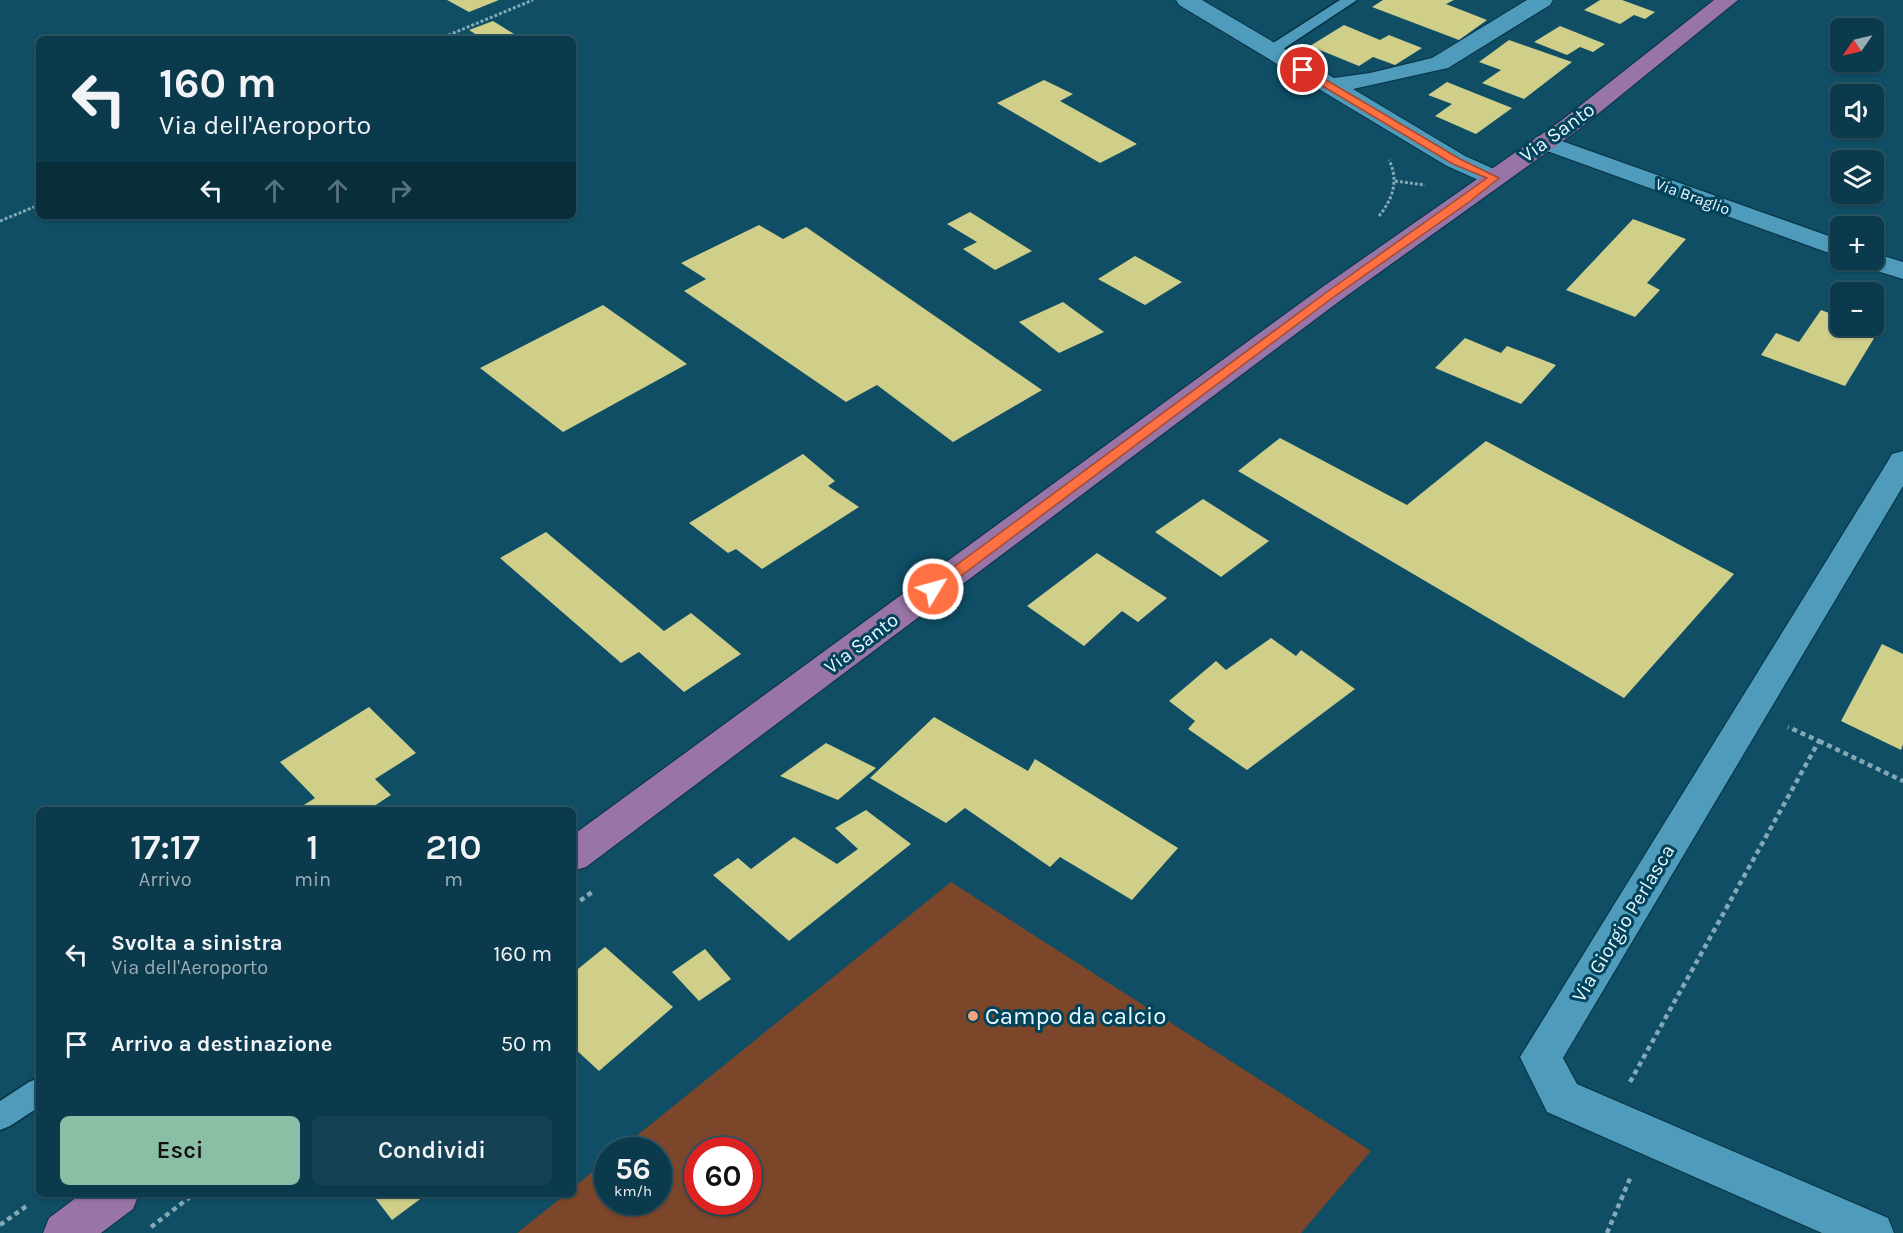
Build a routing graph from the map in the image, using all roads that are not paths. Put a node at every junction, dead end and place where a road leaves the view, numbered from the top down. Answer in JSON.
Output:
{"nodes":[{"id":1,"x":1187,"y":0,"type":"edge"},
{"id":2,"x":1350,"y":0,"type":"edge"},
{"id":3,"x":1542,"y":0,"type":"edge"},
{"id":4,"x":1726,"y":0,"type":"edge"},
{"id":5,"x":1272,"y":50,"type":"junction"},
{"id":6,"x":1330,"y":86,"type":"junction"},
{"id":7,"x":1545,"y":142,"type":"junction"},
{"id":8,"x":1494,"y":178,"type":"junction"},
{"id":9,"x":1830,"y":245,"type":"edge"},
{"id":10,"x":1884,"y":265,"type":"edge"},
{"id":11,"x":1903,"y":271,"type":"edge"},
{"id":12,"x":1903,"y":461,"type":"edge"},
{"id":13,"x":576,"y":854,"type":"edge"},
{"id":14,"x":36,"y":1093,"type":"edge"},
{"id":15,"x":0,"y":1117,"type":"edge"},
{"id":16,"x":113,"y":1197,"type":"edge"},
{"id":17,"x":65,"y":1233,"type":"edge"},
{"id":18,"x":1872,"y":1233,"type":"edge"}],
"edges":[{"from":1,"to":5,"type":"street"},
{"from":2,"to":5,"type":"lane"},
{"from":3,"to":6,"type":"street"},
{"from":4,"to":7,"type":"main road","name":"Via Santo"},
{"from":5,"to":6,"type":"street"},
{"from":6,"to":8,"type":"street"},
{"from":7,"to":8,"type":"main road","name":"Via Santo"},
{"from":7,"to":9,"type":"street","name":"Via Braglio"},
{"from":8,"to":13,"type":"main road","name":"Via Santo"},
{"from":10,"to":11,"type":"street"},
{"from":12,"to":18,"type":"street","name":"Via Giorgio Perlasca"},
{"from":14,"to":15,"type":"lane"},
{"from":16,"to":17,"type":"main road"}]}
